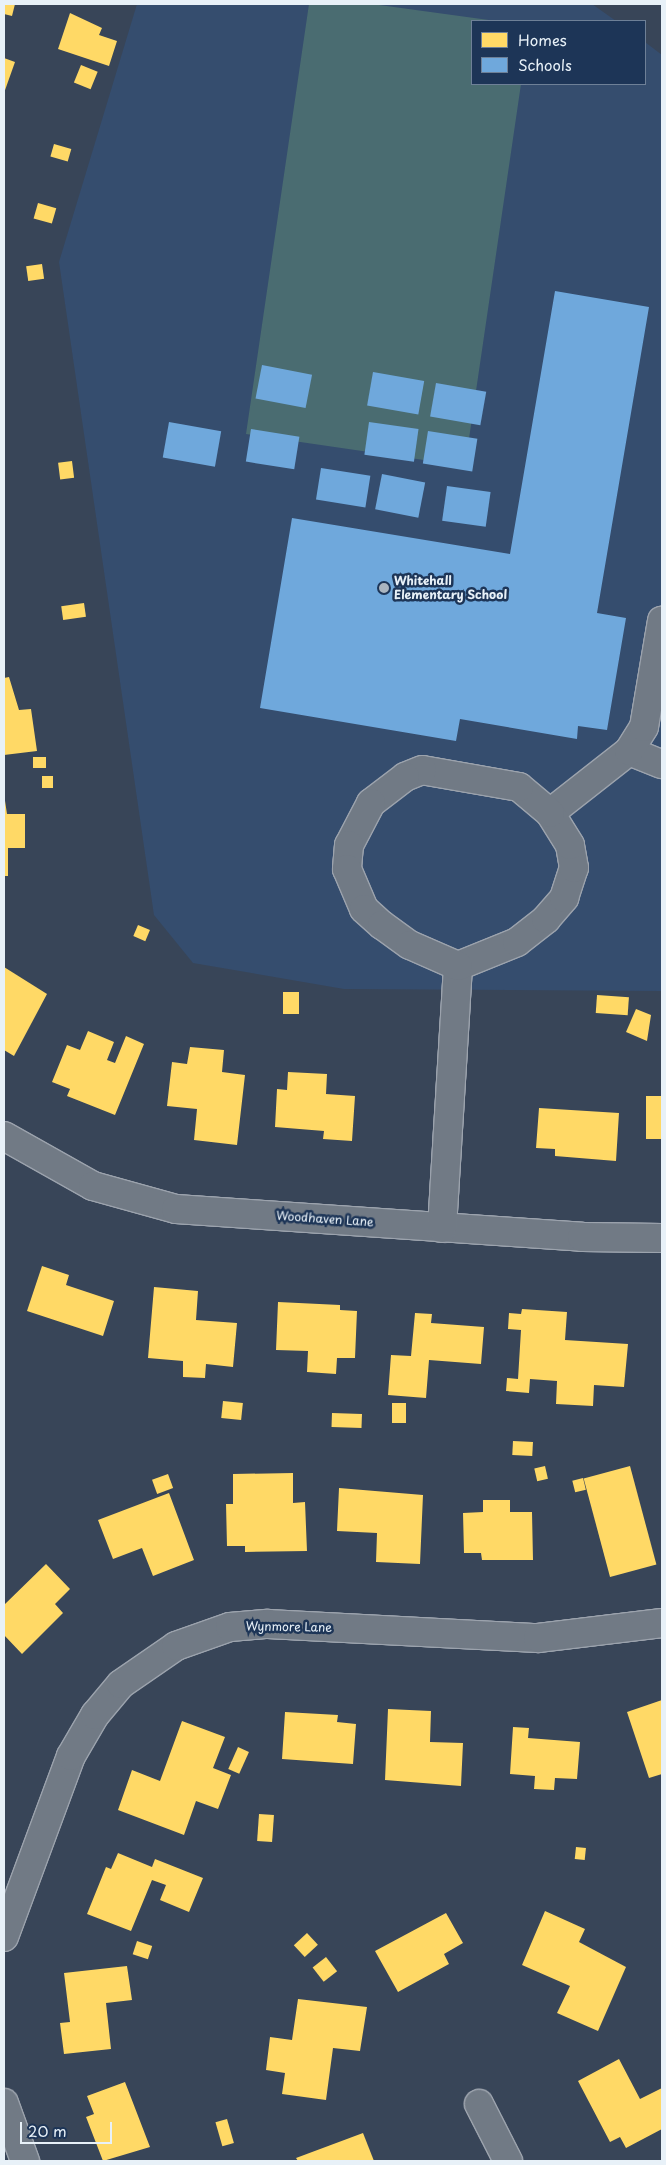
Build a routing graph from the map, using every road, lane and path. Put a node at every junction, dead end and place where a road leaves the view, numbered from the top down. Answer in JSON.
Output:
{"nodes":[{"id":1,"x":662,"y":621,"type":"edge"},
{"id":2,"x":629,"y":751,"type":"junction"},
{"id":3,"x":662,"y":764,"type":"edge"},
{"id":4,"x":550,"y":813,"type":"junction"},
{"id":5,"x":458,"y":966,"type":"junction"},
{"id":6,"x":4,"y":1136,"type":"edge"},
{"id":7,"x":442,"y":1228,"type":"junction"},
{"id":8,"x":662,"y":1238,"type":"edge"},
{"id":9,"x":662,"y":1623,"type":"edge"},
{"id":10,"x":4,"y":1937,"type":"edge"},
{"id":11,"x":4,"y":2103,"type":"edge"},
{"id":12,"x":480,"y":2104,"type":"dead end"},
{"id":13,"x":25,"y":2161,"type":"edge"},
{"id":14,"x":508,"y":2161,"type":"edge"}],
"edges":[{"from":1,"to":2,"type":"street"},
{"from":2,"to":3,"type":"street"},
{"from":2,"to":4,"type":"street"},
{"from":4,"to":5,"type":"street"},
{"from":4,"to":5,"type":"street"},
{"from":5,"to":7,"type":"street"},
{"from":6,"to":7,"type":"street","name":"Woodhaven Lane"},
{"from":7,"to":8,"type":"street","name":"Woodhaven Lane"},
{"from":9,"to":10,"type":"street","name":"Wynmore Lane"},
{"from":11,"to":13,"type":"street"},
{"from":12,"to":14,"type":"street"}]}
